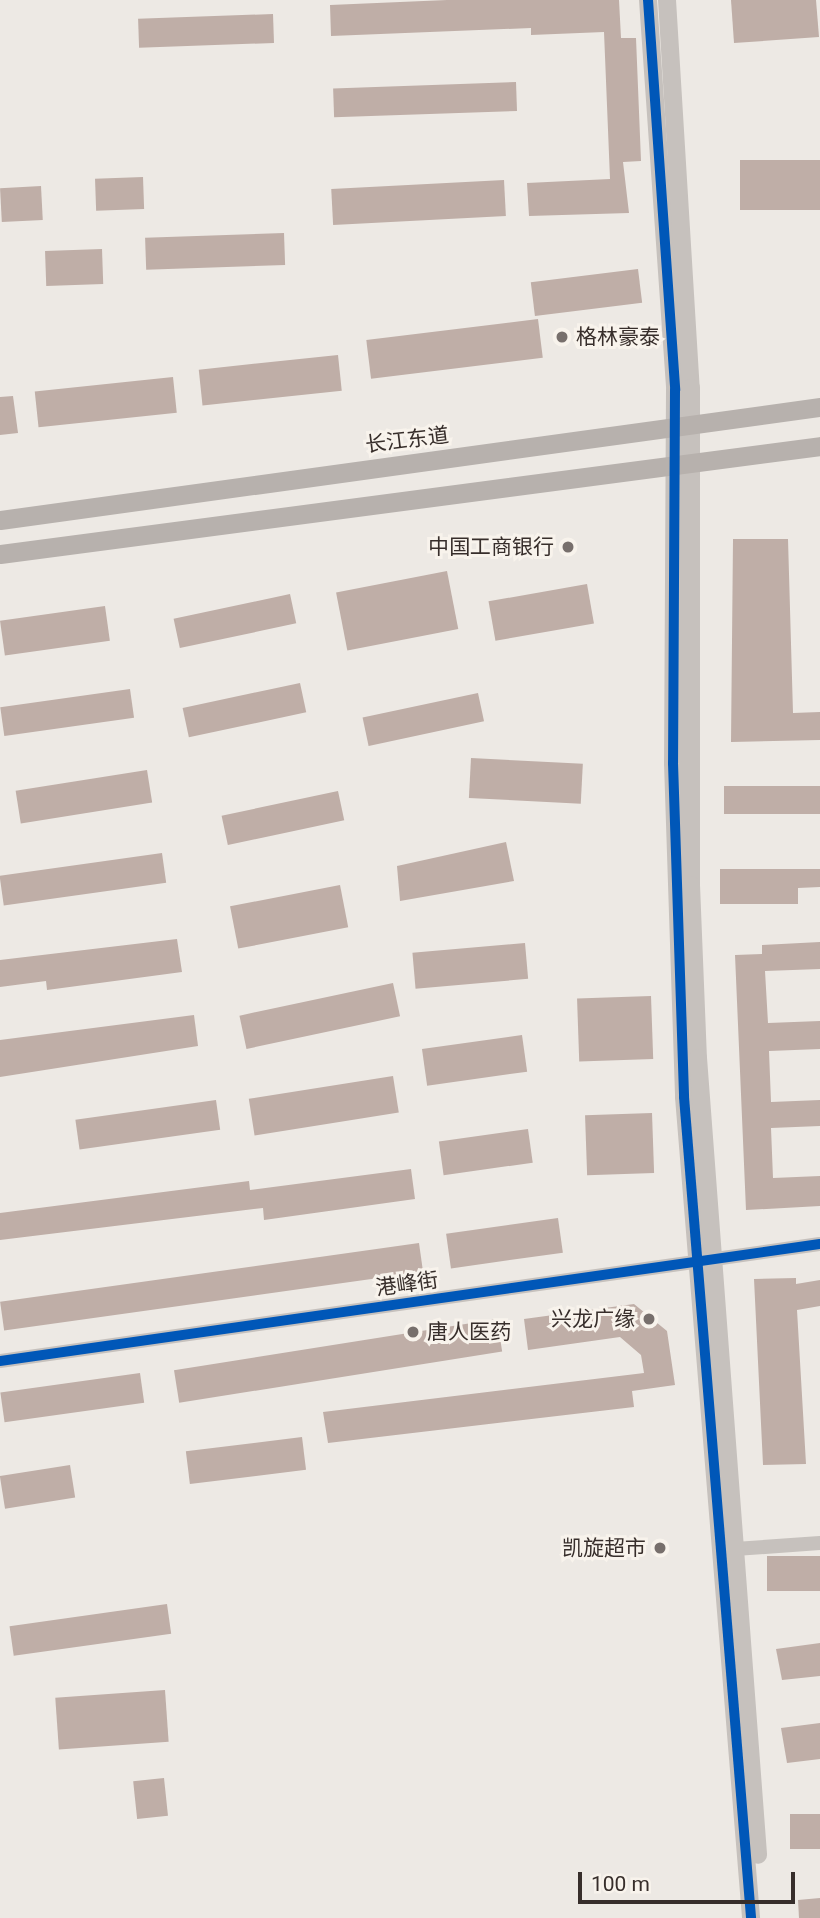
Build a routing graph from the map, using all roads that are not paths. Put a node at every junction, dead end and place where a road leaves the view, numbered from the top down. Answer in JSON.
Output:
{"nodes":[{"id":1,"x":648,"y":0,"type":"edge"},
{"id":2,"x":667,"y":0,"type":"edge"},
{"id":3,"x":820,"y":407,"type":"edge"},
{"id":4,"x":683,"y":425,"type":"junction"},
{"id":5,"x":820,"y":446,"type":"edge"},
{"id":6,"x":683,"y":464,"type":"junction"},
{"id":7,"x":0,"y":520,"type":"edge"},
{"id":8,"x":0,"y":554,"type":"edge"},
{"id":9,"x":820,"y":1244,"type":"edge"},
{"id":10,"x":706,"y":1261,"type":"junction"},
{"id":11,"x":0,"y":1361,"type":"edge"},
{"id":12,"x":820,"y":1542,"type":"edge"},
{"id":13,"x":735,"y":1549,"type":"junction"},
{"id":14,"x":751,"y":1918,"type":"edge"},
{"id":15,"x":762,"y":1918,"type":"edge"}],
"edges":[{"from":1,"to":4,"type":"street"},
{"from":2,"to":4,"type":"street"},
{"from":3,"to":4,"type":"main road","name":"长江东道"},
{"from":4,"to":6,"type":"street"},
{"from":4,"to":7,"type":"main road","name":"长江东道"},
{"from":5,"to":6,"type":"main road"},
{"from":6,"to":8,"type":"main road"},
{"from":6,"to":10,"type":"street"},
{"from":9,"to":10,"type":"street","name":"港峰街"},
{"from":10,"to":11,"type":"street","name":"港峰街"},
{"from":10,"to":13,"type":"street"},
{"from":10,"to":14,"type":"street"},
{"from":12,"to":13,"type":"street"},
{"from":13,"to":15,"type":"street"}]}
